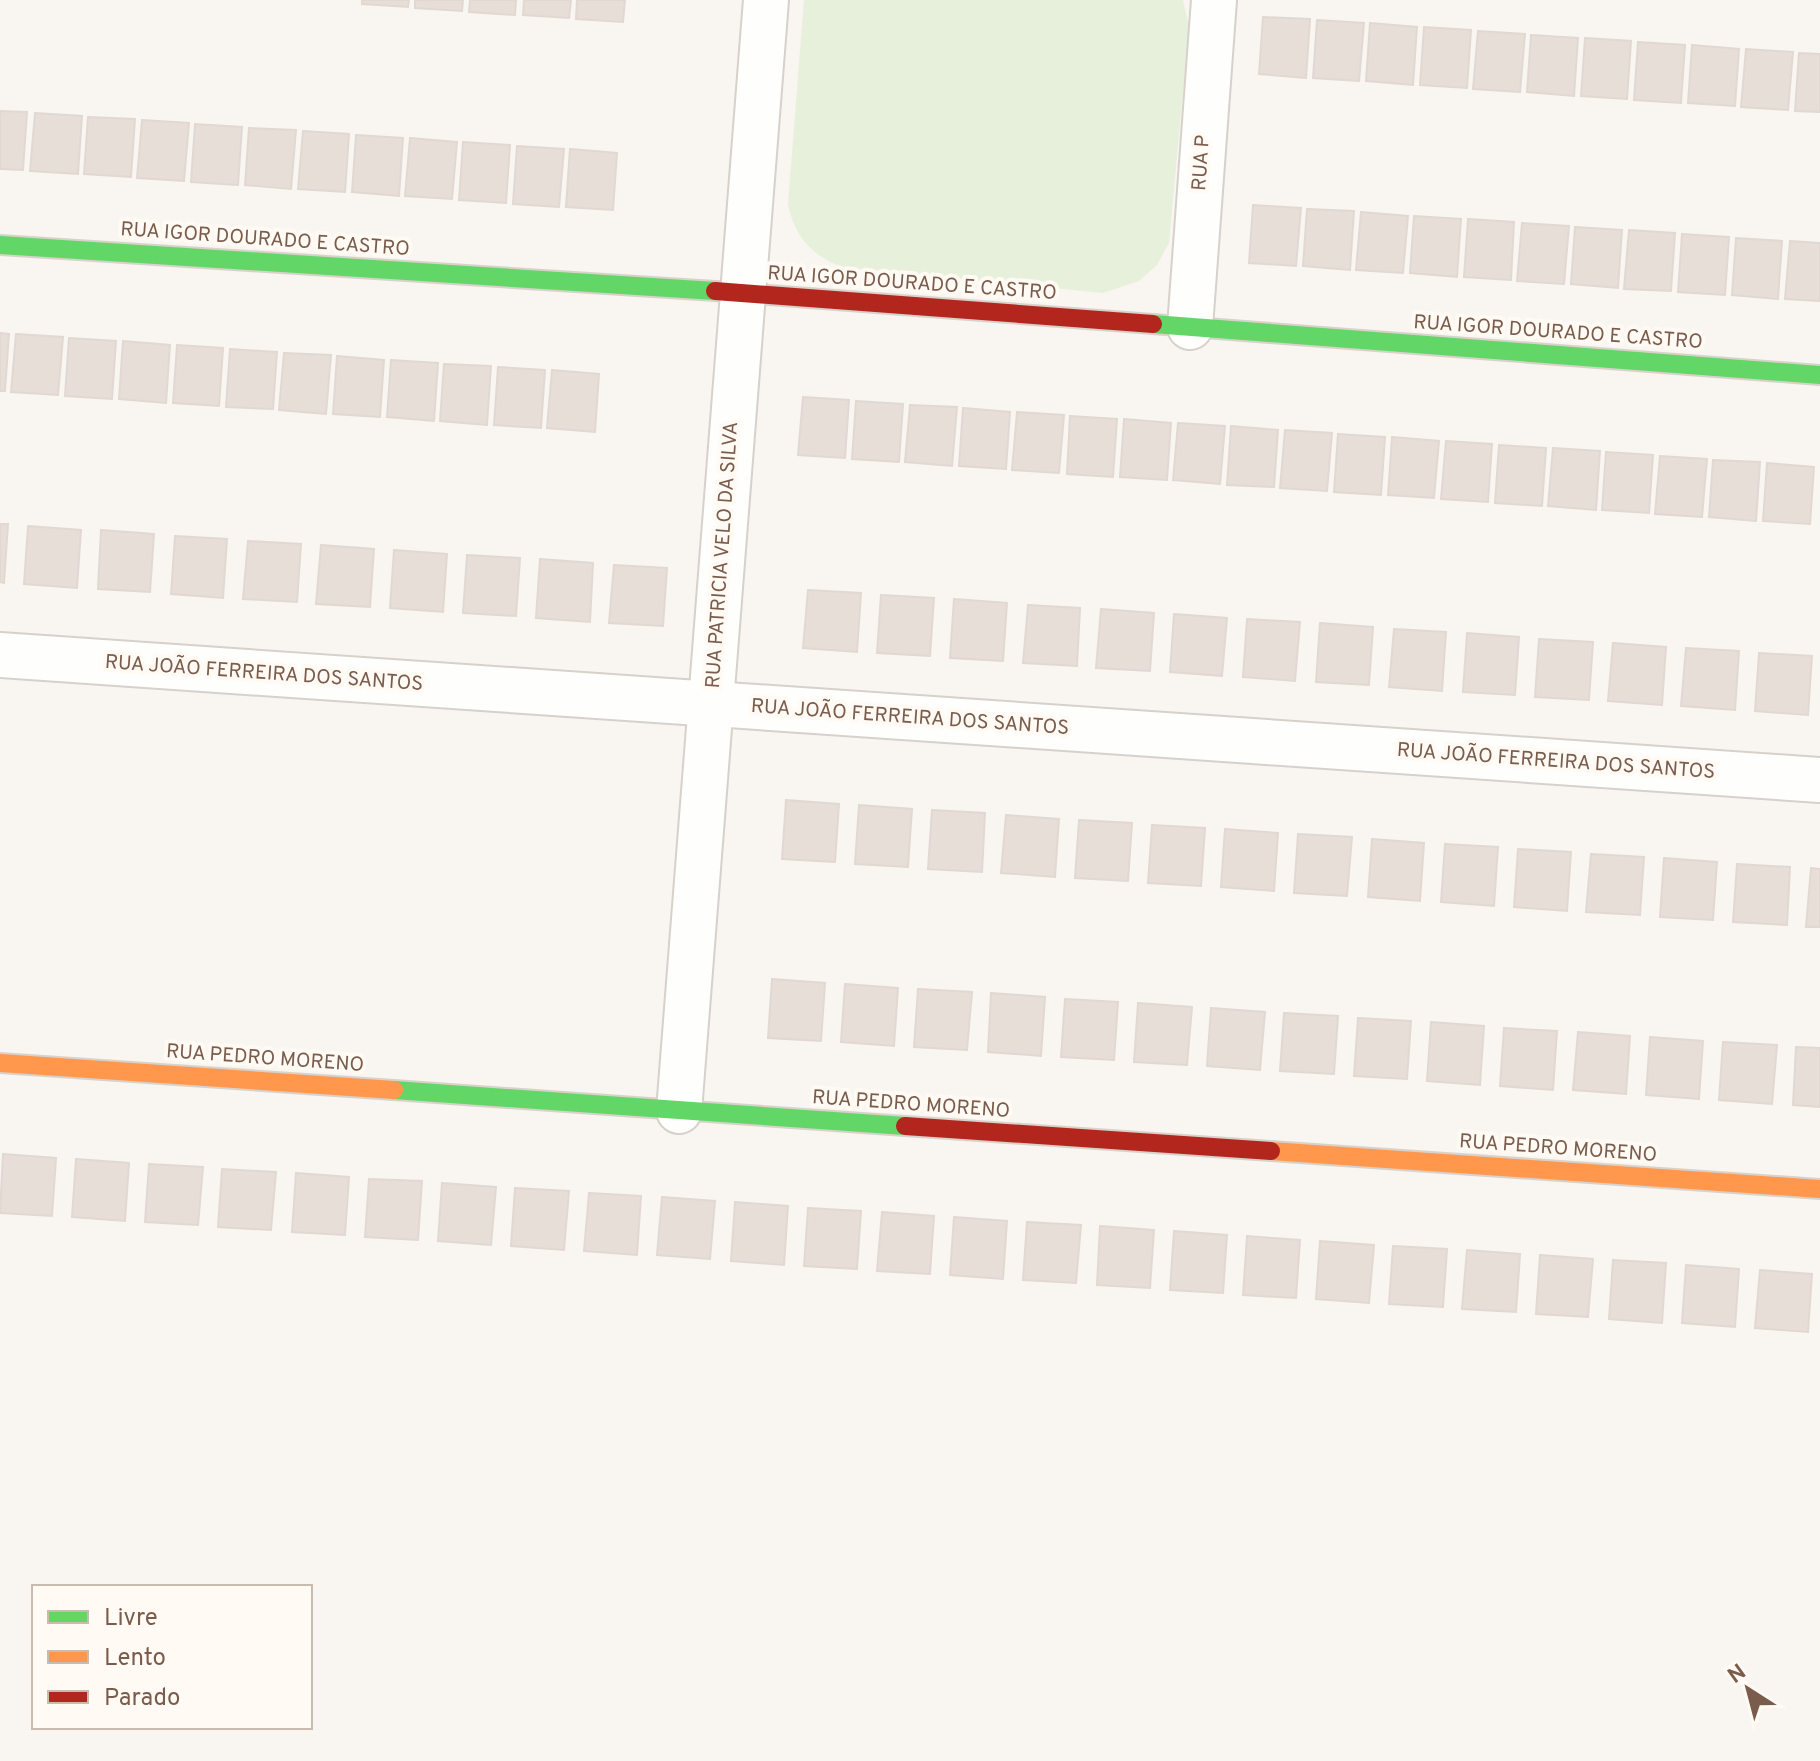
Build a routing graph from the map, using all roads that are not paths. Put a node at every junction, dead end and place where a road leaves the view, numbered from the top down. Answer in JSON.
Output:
{"nodes":[{"id":1,"x":766,"y":0,"type":"edge"},
{"id":2,"x":1214,"y":0,"type":"edge"},
{"id":3,"x":0,"y":245,"type":"edge"},
{"id":4,"x":743,"y":293,"type":"junction"},
{"id":5,"x":1190,"y":327,"type":"junction"},
{"id":6,"x":1820,"y":375,"type":"edge"},
{"id":7,"x":0,"y":655,"type":"edge"},
{"id":8,"x":711,"y":704,"type":"junction"},
{"id":9,"x":1820,"y":780,"type":"edge"},
{"id":10,"x":0,"y":1063,"type":"edge"},
{"id":11,"x":679,"y":1111,"type":"junction"},
{"id":12,"x":1820,"y":1189,"type":"edge"}],
"edges":[{"from":1,"to":4,"type":"street","name":"RUA PATRICIA VELO DA SILVA"},
{"from":2,"to":5,"type":"street","name":"RUA P"},
{"from":3,"to":4,"type":"street","name":"RUA IGOR DOURADO E CASTRO"},
{"from":4,"to":5,"type":"street","name":"RUA IGOR DOURADO E CASTRO"},
{"from":4,"to":8,"type":"street","name":"RUA PATRICIA VELO DA SILVA"},
{"from":5,"to":6,"type":"street","name":"RUA IGOR DOURADO E CASTRO"},
{"from":7,"to":8,"type":"street","name":"RUA JOÃO FERREIRA DOS SANTOS"},
{"from":8,"to":9,"type":"street","name":"RUA JOÃO FERREIRA DOS SANTOS"},
{"from":8,"to":11,"type":"street","name":"RUA PATRICIA VELO DA SILVA"},
{"from":10,"to":11,"type":"street","name":"RUA PEDRO MORENO"},
{"from":11,"to":12,"type":"street","name":"RUA PEDRO MORENO"}]}
